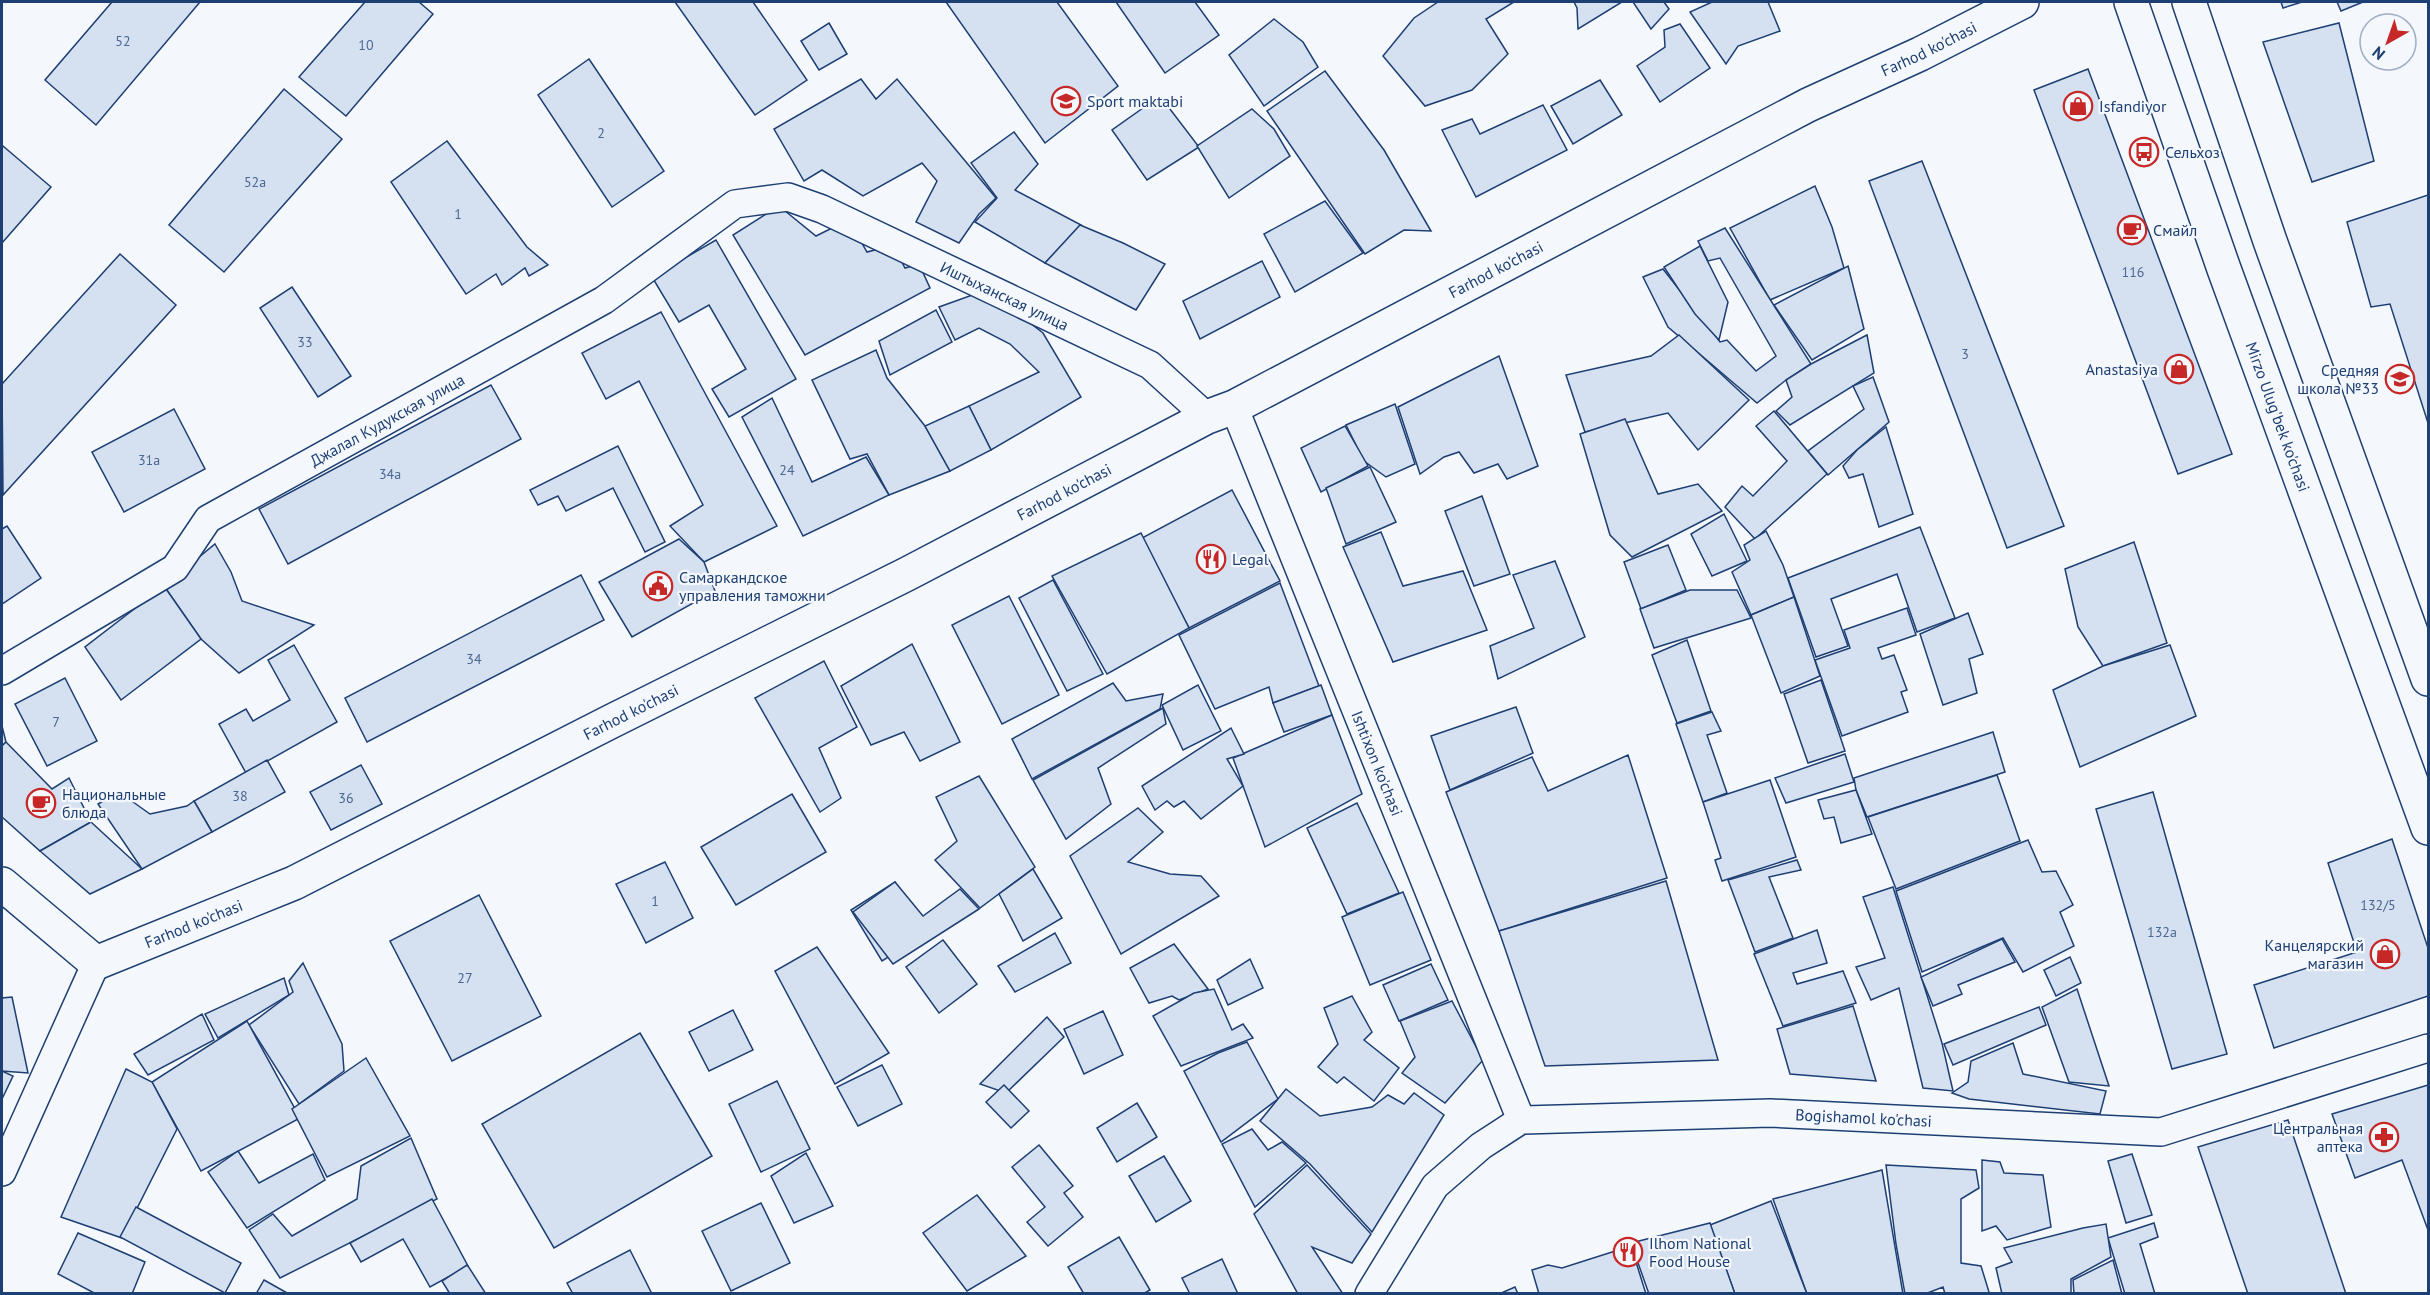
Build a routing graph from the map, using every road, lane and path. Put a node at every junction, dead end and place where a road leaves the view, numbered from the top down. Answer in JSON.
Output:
{"nodes":[{"id":1,"x":2022,"y":2,"type":"edge"},
{"id":2,"x":2131,"y":2,"type":"edge"},
{"id":3,"x":2188,"y":2,"type":"edge"},
{"id":4,"x":788,"y":198,"type":"joint"},
{"id":5,"x":1221,"y":412,"type":"junction"},
{"id":6,"x":2,"y":671,"type":"edge"},
{"id":7,"x":2428,"y":679,"type":"edge"},
{"id":8,"x":2428,"y":828,"type":"edge"},
{"id":9,"x":2,"y":884,"type":"edge"},
{"id":10,"x":96,"y":963,"type":"junction"},
{"id":11,"x":2428,"y":1048,"type":"edge"},
{"id":12,"x":1521,"y":1120,"type":"junction"},
{"id":13,"x":2,"y":1172,"type":"edge"},
{"id":14,"x":1369,"y":1293,"type":"edge"}],
"edges":[{"from":1,"to":5,"type":"street","name":"Farhod ko'chasi"},
{"from":2,"to":8,"type":"street","name":"Mirzo Ulug'bek ko'chasi"},
{"from":3,"to":7,"type":"street"},
{"from":4,"to":5,"type":"street","name":"Иштыханская улица"},
{"from":4,"to":6,"type":"street","name":"Джалал Кудукская улица"},
{"from":5,"to":10,"type":"street","name":"Farhod ko'chasi"},
{"from":5,"to":12,"type":"street","name":"Ishtixon ko'chasi"},
{"from":9,"to":10,"type":"street"},
{"from":10,"to":13,"type":"street"},
{"from":11,"to":12,"type":"street","name":"Bogishamol ko'chasi"},
{"from":12,"to":14,"type":"street"}]}
